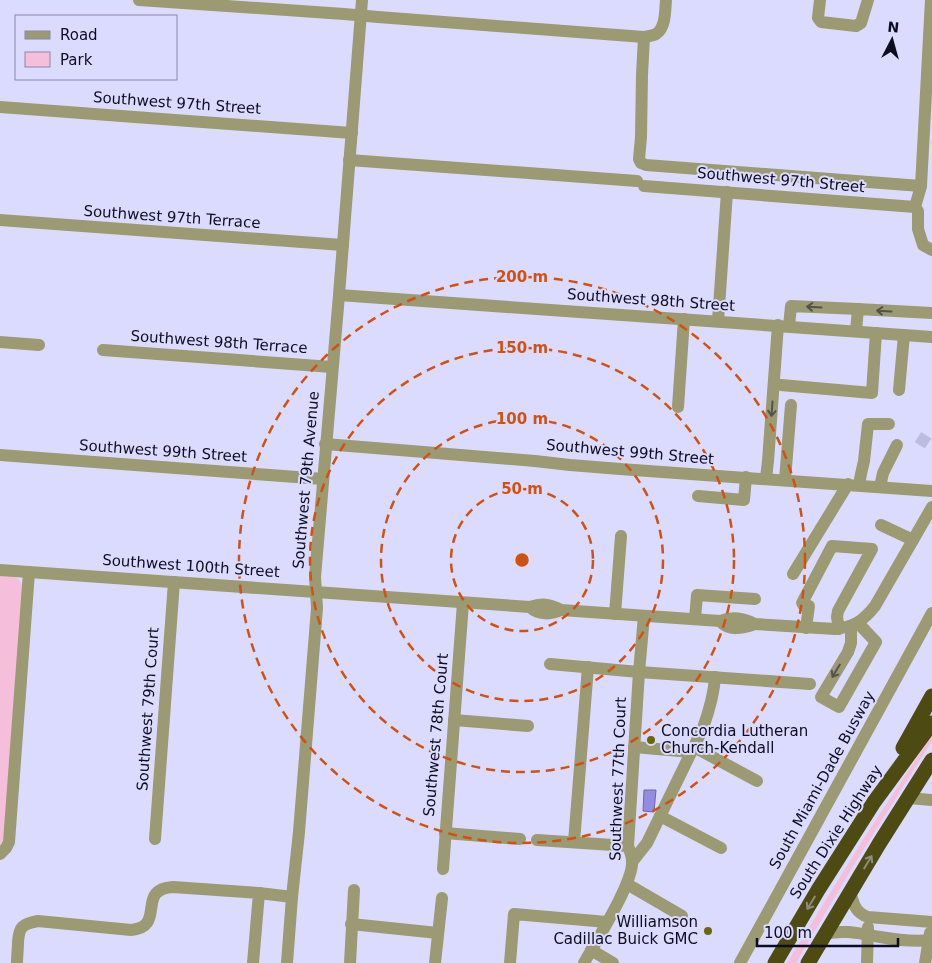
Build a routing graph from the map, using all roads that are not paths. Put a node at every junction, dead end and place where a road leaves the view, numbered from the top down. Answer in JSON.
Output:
{"nodes":[{"id":1,"x":139,"y":0,"type":"edge"},
{"id":2,"x":362,"y":0,"type":"edge"},
{"id":3,"x":666,"y":0,"type":"edge"},
{"id":4,"x":820,"y":0,"type":"edge"},
{"id":5,"x":868,"y":0,"type":"edge"},
{"id":6,"x":932,"y":0,"type":"edge"},
{"id":7,"x":205,"y":2,"type":"edge"},
{"id":8,"x":360,"y":16,"type":"junction"},
{"id":9,"x":644,"y":37,"type":"junction"},
{"id":10,"x":0,"y":107,"type":"edge"},
{"id":11,"x":352,"y":132,"type":"junction"},
{"id":12,"x":349,"y":160,"type":"junction"},
{"id":13,"x":921,"y":186,"type":"junction"},
{"id":14,"x":727,"y":192,"type":"junction"},
{"id":15,"x":915,"y":207,"type":"junction"},
{"id":16,"x":0,"y":220,"type":"edge"},
{"id":17,"x":343,"y":245,"type":"junction"},
{"id":18,"x":932,"y":250,"type":"edge"},
{"id":19,"x":339,"y":295,"type":"junction"},
{"id":20,"x":858,"y":309,"type":"junction"},
{"id":21,"x":932,"y":314,"type":"edge"},
{"id":22,"x":684,"y":319,"type":"junction"},
{"id":23,"x":718,"y":321,"type":"junction"},
{"id":24,"x":784,"y":326,"type":"junction"},
{"id":25,"x":856,"y":332,"type":"junction"},
{"id":26,"x":876,"y":333,"type":"junction"},
{"id":27,"x":904,"y":335,"type":"junction"},
{"id":28,"x":932,"y":337,"type":"edge"},
{"id":29,"x":0,"y":342,"type":"edge"},
{"id":30,"x":39,"y":345,"type":"dead end"},
{"id":31,"x":103,"y":350,"type":"dead end"},
{"id":32,"x":332,"y":367,"type":"junction"},
{"id":33,"x":781,"y":386,"type":"dead end"},
{"id":34,"x":899,"y":390,"type":"dead end"},
{"id":35,"x":791,"y":405,"type":"dead end"},
{"id":36,"x":678,"y":407,"type":"dead end"},
{"id":37,"x":889,"y":424,"type":"dead end"},
{"id":38,"x":325,"y":444,"type":"junction"},
{"id":39,"x":897,"y":445,"type":"dead end"},
{"id":40,"x":0,"y":455,"type":"edge"},
{"id":41,"x":746,"y":477,"type":"junction"},
{"id":42,"x":766,"y":478,"type":"junction"},
{"id":43,"x":323,"y":480,"type":"junction"},
{"id":44,"x":785,"y":480,"type":"junction"},
{"id":45,"x":854,"y":485,"type":"junction"},
{"id":46,"x":880,"y":487,"type":"junction"},
{"id":47,"x":932,"y":491,"type":"edge"},
{"id":48,"x":698,"y":496,"type":"dead end"},
{"id":49,"x":932,"y":507,"type":"edge"},
{"id":50,"x":881,"y":525,"type":"dead end"},
{"id":51,"x":621,"y":536,"type":"dead end"},
{"id":52,"x":913,"y":540,"type":"junction"},
{"id":53,"x":0,"y":570,"type":"edge"},
{"id":54,"x":29,"y":572,"type":"junction"},
{"id":55,"x":793,"y":574,"type":"dead end"},
{"id":56,"x":174,"y":582,"type":"junction"},
{"id":57,"x":316,"y":591,"type":"junction"},
{"id":58,"x":755,"y":599,"type":"dead end"},
{"id":59,"x":463,"y":603,"type":"junction"},
{"id":60,"x":932,"y":613,"type":"edge"},
{"id":61,"x":615,"y":614,"type":"junction"},
{"id":62,"x":644,"y":616,"type":"junction"},
{"id":63,"x":694,"y":620,"type":"junction"},
{"id":64,"x":849,"y":626,"type":"junction"},
{"id":65,"x":806,"y":628,"type":"junction"},
{"id":66,"x":550,"y":664,"type":"dead end"},
{"id":67,"x":588,"y":667,"type":"junction"},
{"id":68,"x":639,"y":672,"type":"junction"},
{"id":69,"x":715,"y":677,"type":"junction"},
{"id":70,"x":810,"y":684,"type":"dead end"},
{"id":71,"x":932,"y":696,"type":"edge"},
{"id":72,"x":454,"y":720,"type":"junction"},
{"id":73,"x":932,"y":723,"type":"edge"},
{"id":74,"x":528,"y":726,"type":"dead end"},
{"id":75,"x":634,"y":747,"type":"junction"},
{"id":76,"x":693,"y":750,"type":"junction"},
{"id":77,"x":932,"y":760,"type":"edge"},
{"id":78,"x":927,"y":775,"type":"edge"},
{"id":79,"x":757,"y":781,"type":"dead end"},
{"id":80,"x":908,"y":798,"type":"junction"},
{"id":81,"x":932,"y":800,"type":"edge"},
{"id":82,"x":874,"y":802,"type":"junction"},
{"id":83,"x":660,"y":816,"type":"junction"},
{"id":84,"x":445,"y":833,"type":"junction"},
{"id":85,"x":155,"y":839,"type":"dead end"},
{"id":86,"x":520,"y":839,"type":"dead end"},
{"id":87,"x":537,"y":840,"type":"dead end"},
{"id":88,"x":574,"y":842,"type":"junction"},
{"id":89,"x":628,"y":846,"type":"junction"},
{"id":90,"x":721,"y":848,"type":"dead end"},
{"id":91,"x":3,"y":851,"type":"edge"},
{"id":92,"x":632,"y":862,"type":"junction"},
{"id":93,"x":443,"y":869,"type":"dead end"},
{"id":94,"x":627,"y":884,"type":"junction"},
{"id":95,"x":354,"y":890,"type":"dead end"},
{"id":96,"x":850,"y":892,"type":"junction"},
{"id":97,"x":259,"y":893,"type":"junction"},
{"id":98,"x":292,"y":897,"type":"junction"},
{"id":99,"x":442,"y":898,"type":"dead end"},
{"id":100,"x":682,"y":916,"type":"dead end"},
{"id":101,"x":868,"y":917,"type":"junction"},
{"id":102,"x":607,"y":922,"type":"junction"},
{"id":103,"x":932,"y":922,"type":"edge"},
{"id":104,"x":351,"y":924,"type":"junction"},
{"id":105,"x":438,"y":933,"type":"junction"},
{"id":106,"x":825,"y":934,"type":"junction"},
{"id":107,"x":867,"y":934,"type":"junction"},
{"id":108,"x":929,"y":949,"type":"edge"},
{"id":109,"x":591,"y":950,"type":"junction"},
{"id":110,"x":17,"y":963,"type":"edge"},
{"id":111,"x":253,"y":963,"type":"edge"},
{"id":112,"x":289,"y":963,"type":"edge"},
{"id":113,"x":350,"y":963,"type":"edge"},
{"id":114,"x":435,"y":963,"type":"edge"},
{"id":115,"x":510,"y":963,"type":"edge"},
{"id":116,"x":584,"y":963,"type":"edge"},
{"id":117,"x":613,"y":963,"type":"edge"},
{"id":118,"x":740,"y":963,"type":"edge"},
{"id":119,"x":775,"y":963,"type":"edge"},
{"id":120,"x":808,"y":963,"type":"edge"},
{"id":121,"x":867,"y":963,"type":"edge"}],
"edges":[{"from":1,"to":7,"type":"street"},
{"from":2,"to":8,"type":"street","name":"Southwest 79th Avenue"},
{"from":3,"to":9,"type":"street"},
{"from":4,"to":5,"type":"street"},
{"from":6,"to":13,"type":"street"},
{"from":7,"to":8,"type":"street"},
{"from":8,"to":9,"type":"street"},
{"from":8,"to":11,"type":"street","name":"Southwest 79th Avenue"},
{"from":9,"to":13,"type":"street"},
{"from":10,"to":11,"type":"street","name":"Southwest 97th Street"},
{"from":11,"to":12,"type":"street","name":"Southwest 79th Avenue"},
{"from":12,"to":14,"type":"street","name":"Southwest 97th Street"},
{"from":12,"to":17,"type":"street","name":"Southwest 79th Avenue"},
{"from":13,"to":15,"type":"street"},
{"from":14,"to":15,"type":"street","name":"Southwest 97th Street"},
{"from":14,"to":23,"type":"street"},
{"from":15,"to":18,"type":"street"},
{"from":16,"to":17,"type":"street","name":"Southwest 97th Terrace"},
{"from":17,"to":19,"type":"street","name":"Southwest 79th Avenue"},
{"from":19,"to":22,"type":"street","name":"Southwest 98th Street"},
{"from":19,"to":32,"type":"street","name":"Southwest 79th Avenue"},
{"from":21,"to":20,"type":"street","one_way":true},
{"from":20,"to":24,"type":"street","one_way":true},
{"from":20,"to":25,"type":"street"},
{"from":22,"to":23,"type":"street","name":"Southwest 98th Street"},
{"from":22,"to":36,"type":"street"},
{"from":23,"to":24,"type":"street","name":"Southwest 98th Street"},
{"from":24,"to":25,"type":"street","name":"Southwest 98th Street"},
{"from":24,"to":42,"type":"street","one_way":true},
{"from":25,"to":26,"type":"street","name":"Southwest 98th Street"},
{"from":26,"to":27,"type":"street","name":"Southwest 98th Street"},
{"from":26,"to":33,"type":"street"},
{"from":27,"to":28,"type":"street","name":"Southwest 98th Street"},
{"from":27,"to":34,"type":"street"},
{"from":29,"to":30,"type":"street"},
{"from":31,"to":32,"type":"street","name":"Southwest 98th Terrace"},
{"from":32,"to":38,"type":"street","name":"Southwest 79th Avenue"},
{"from":35,"to":44,"type":"street"},
{"from":37,"to":45,"type":"street"},
{"from":38,"to":41,"type":"street","name":"Southwest 99th Street"},
{"from":38,"to":43,"type":"street","name":"Southwest 79th Avenue"},
{"from":39,"to":46,"type":"street"},
{"from":40,"to":43,"type":"street","name":"Southwest 99th Street"},
{"from":41,"to":42,"type":"street","name":"Southwest 99th Street"},
{"from":41,"to":48,"type":"street"},
{"from":42,"to":44,"type":"street","name":"Southwest 99th Street"},
{"from":43,"to":57,"type":"street","name":"Southwest 79th Avenue"},
{"from":44,"to":45,"type":"street","name":"Southwest 99th Street"},
{"from":45,"to":46,"type":"street","name":"Southwest 99th Street"},
{"from":45,"to":55,"type":"street"},
{"from":46,"to":47,"type":"street","name":"Southwest 99th Street"},
{"from":49,"to":52,"type":"street"},
{"from":50,"to":52,"type":"street"},
{"from":51,"to":61,"type":"street"},
{"from":52,"to":64,"type":"street"},
{"from":53,"to":54,"type":"street","name":"Southwest 100th Street"},
{"from":54,"to":56,"type":"street","name":"Southwest 100th Street"},
{"from":54,"to":91,"type":"street"},
{"from":56,"to":57,"type":"street","name":"Southwest 100th Street"},
{"from":56,"to":85,"type":"street","name":"Southwest 79th Court"},
{"from":57,"to":59,"type":"street","name":"Southwest 100th Street"},
{"from":57,"to":98,"type":"street","name":"Southwest 79th Avenue"},
{"from":58,"to":63,"type":"street"},
{"from":59,"to":61,"type":"street","name":"Southwest 100th Street"},
{"from":59,"to":72,"type":"street","name":"Southwest 78th Court"},
{"from":60,"to":118,"type":"street","name":"South Miami-Dade Busway"},
{"from":61,"to":62,"type":"street","name":"Southwest 100th Street"},
{"from":62,"to":63,"type":"street","name":"Southwest 100th Street"},
{"from":62,"to":68,"type":"street","name":"Southwest 77th Court"},
{"from":63,"to":65,"type":"street","name":"Southwest 100th Street"},
{"from":64,"to":64,"type":"street","one_way":true},
{"from":64,"to":65,"type":"street","name":"Southwest 100th Street"},
{"from":64,"to":65,"type":"street"},
{"from":66,"to":67,"type":"street"},
{"from":67,"to":68,"type":"street"},
{"from":67,"to":88,"type":"street"},
{"from":68,"to":69,"type":"street"},
{"from":68,"to":75,"type":"street","name":"Southwest 77th Court"},
{"from":69,"to":70,"type":"street"},
{"from":69,"to":76,"type":"street"},
{"from":71,"to":82,"type":"highway"},
{"from":72,"to":74,"type":"street"},
{"from":72,"to":84,"type":"street","name":"Southwest 78th Court"},
{"from":73,"to":82,"type":"highway","name":"South Dixie Highway"},
{"from":75,"to":76,"type":"street"},
{"from":75,"to":89,"type":"street","name":"Southwest 77th Court"},
{"from":76,"to":79,"type":"street"},
{"from":76,"to":83,"type":"street"},
{"from":77,"to":78,"type":"highway"},
{"from":78,"to":80,"type":"highway"},
{"from":80,"to":81,"type":"street"},
{"from":96,"to":80,"type":"highway","one_way":true},
{"from":82,"to":119,"type":"highway","name":"South Dixie Highway","one_way":true},
{"from":83,"to":90,"type":"street"},
{"from":83,"to":92,"type":"street"},
{"from":84,"to":86,"type":"street"},
{"from":84,"to":93,"type":"street","name":"Southwest 78th Court"},
{"from":87,"to":88,"type":"street"},
{"from":88,"to":89,"type":"street"},
{"from":89,"to":92,"type":"street","name":"Southwest 77th Court"},
{"from":92,"to":94,"type":"street","name":"Southwest 77th Court"},
{"from":94,"to":100,"type":"street"},
{"from":94,"to":102,"type":"street","name":"Southwest 77th Court"},
{"from":95,"to":104,"type":"street"},
{"from":96,"to":101,"type":"street"},
{"from":96,"to":106,"type":"highway"},
{"from":97,"to":98,"type":"street"},
{"from":97,"to":110,"type":"street"},
{"from":97,"to":111,"type":"street"},
{"from":98,"to":112,"type":"street","name":"Southwest 79th Avenue"},
{"from":99,"to":105,"type":"street"},
{"from":101,"to":103,"type":"street"},
{"from":101,"to":107,"type":"street"},
{"from":102,"to":109,"type":"street","name":"Southwest 77th Court"},
{"from":102,"to":115,"type":"street"},
{"from":103,"to":108,"type":"street"},
{"from":104,"to":105,"type":"street"},
{"from":104,"to":113,"type":"street"},
{"from":105,"to":114,"type":"street"},
{"from":106,"to":107,"type":"street"},
{"from":106,"to":120,"type":"highway"},
{"from":107,"to":108,"type":"street"},
{"from":107,"to":121,"type":"street"},
{"from":109,"to":116,"type":"street","name":"Southwest 77th Court"},
{"from":109,"to":117,"type":"street"}]}
